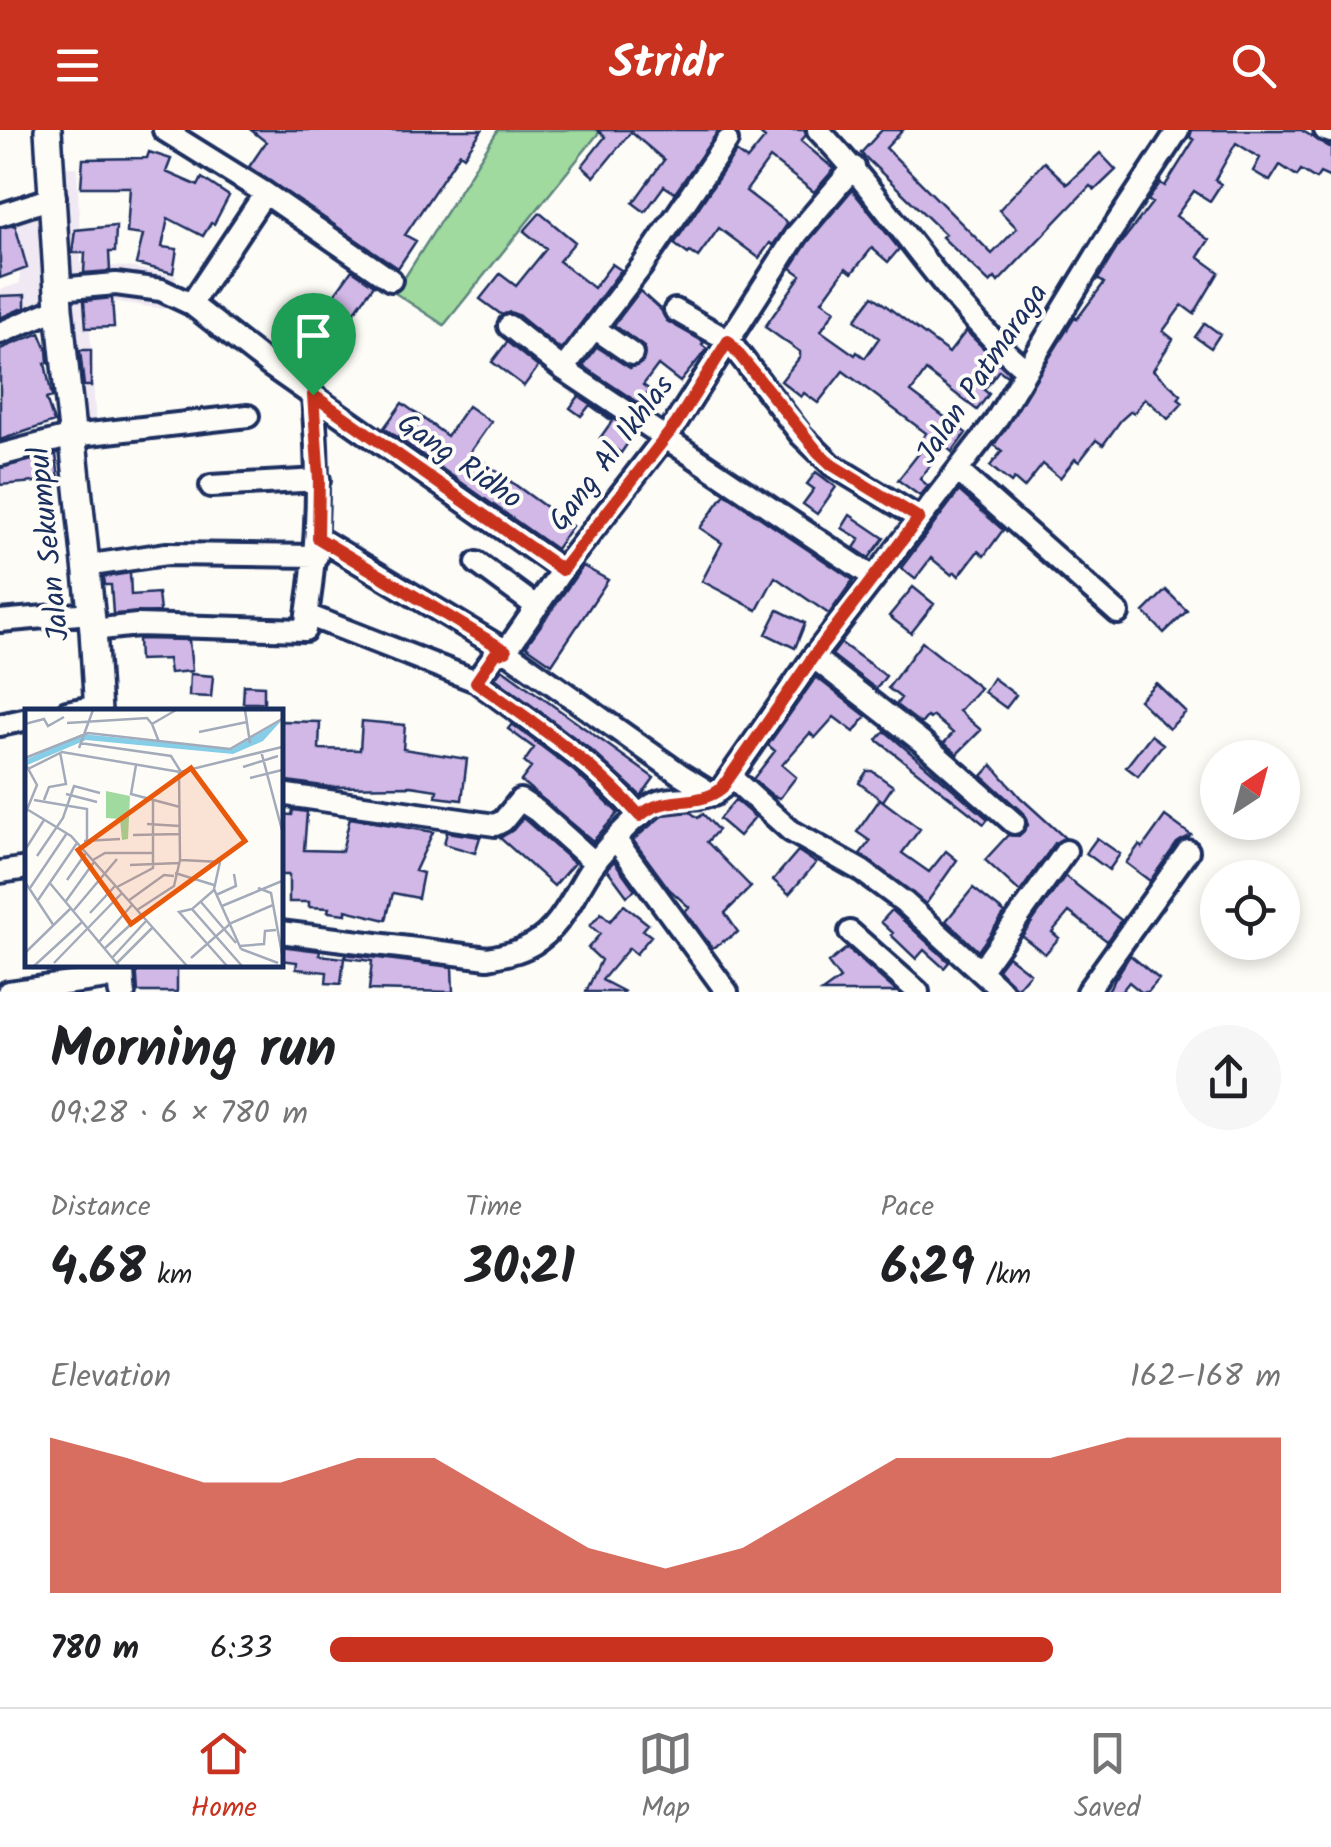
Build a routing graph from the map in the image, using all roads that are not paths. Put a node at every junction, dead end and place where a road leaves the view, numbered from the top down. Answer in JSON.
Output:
{"nodes":[{"id":1,"x":48,"y":130,"type":"edge"},
{"id":2,"x":164,"y":130,"type":"edge"},
{"id":3,"x":818,"y":130,"type":"edge"},
{"id":4,"x":1178,"y":130,"type":"edge"},
{"id":5,"x":727,"y":141,"type":"dead end"},
{"id":6,"x":854,"y":167,"type":"junction"},
{"id":7,"x":265,"y":193,"type":"junction"},
{"id":8,"x":54,"y":197,"type":"junction"},
{"id":9,"x":0,"y":215,"type":"edge"},
{"id":10,"x":391,"y":280,"type":"dead end"},
{"id":11,"x":58,"y":299,"type":"junction"},
{"id":12,"x":191,"y":304,"type":"junction"},
{"id":13,"x":675,"y":310,"type":"dead end"},
{"id":14,"x":509,"y":326,"type":"dead end"},
{"id":15,"x":594,"y":328,"type":"junction"},
{"id":16,"x":0,"y":334,"type":"edge"},
{"id":17,"x":728,"y":341,"type":"junction"},
{"id":18,"x":632,"y":354,"type":"dead end"},
{"id":19,"x":563,"y":368,"type":"junction"},
{"id":20,"x":1026,"y":370,"type":"junction"},
{"id":21,"x":313,"y":395,"type":"junction"},
{"id":22,"x":248,"y":416,"type":"dead end"},
{"id":23,"x":72,"y":436,"type":"junction"},
{"id":24,"x":663,"y":437,"type":"junction"},
{"id":25,"x":0,"y":455,"type":"edge"},
{"id":26,"x":958,"y":472,"type":"junction"},
{"id":27,"x":319,"y":480,"type":"junction"},
{"id":28,"x":210,"y":486,"type":"dead end"},
{"id":29,"x":919,"y":518,"type":"junction"},
{"id":30,"x":317,"y":547,"type":"junction"},
{"id":31,"x":478,"y":563,"type":"dead end"},
{"id":32,"x":85,"y":566,"type":"junction"},
{"id":33,"x":562,"y":570,"type":"junction"},
{"id":34,"x":873,"y":577,"type":"junction"},
{"id":35,"x":536,"y":606,"type":"junction"},
{"id":36,"x":1118,"y":613,"type":"dead end"},
{"id":37,"x":307,"y":615,"type":"junction"},
{"id":38,"x":0,"y":621,"type":"edge"},
{"id":39,"x":92,"y":621,"type":"junction"},
{"id":40,"x":506,"y":651,"type":"junction"},
{"id":41,"x":813,"y":657,"type":"junction"},
{"id":42,"x":476,"y":682,"type":"junction"},
{"id":43,"x":98,"y":709,"type":"edge"},
{"id":44,"x":25,"y":720,"type":"edge"},
{"id":45,"x":0,"y":724,"type":"edge"},
{"id":46,"x":680,"y":774,"type":"junction"},
{"id":47,"x":732,"y":778,"type":"junction"},
{"id":48,"x":282,"y":794,"type":"edge"},
{"id":49,"x":714,"y":795,"type":"junction"},
{"id":50,"x":665,"y":802,"type":"junction"},
{"id":51,"x":640,"y":816,"type":"junction"},
{"id":52,"x":1014,"y":823,"type":"dead end"},
{"id":53,"x":616,"y":840,"type":"junction"},
{"id":54,"x":1066,"y":851,"type":"dead end"},
{"id":55,"x":1188,"y":851,"type":"dead end"},
{"id":56,"x":595,"y":863,"type":"junction"},
{"id":57,"x":25,"y":868,"type":"edge"},
{"id":58,"x":0,"y":872,"type":"edge"},
{"id":59,"x":282,"y":932,"type":"edge"},
{"id":60,"x":850,"y":932,"type":"dead end"},
{"id":61,"x":981,"y":970,"type":"junction"},
{"id":62,"x":121,"y":978,"type":"edge"},
{"id":63,"x":8,"y":992,"type":"edge"},
{"id":64,"x":727,"y":992,"type":"edge"},
{"id":65,"x":918,"y":992,"type":"edge"},
{"id":66,"x":1004,"y":992,"type":"edge"},
{"id":67,"x":1087,"y":992,"type":"edge"}],
"edges":[{"from":1,"to":8,"type":"main road","name":"Jalan Sekumpul"},
{"from":2,"to":7,"type":"street"},
{"from":3,"to":6,"type":"street"},
{"from":4,"to":20,"type":"street","name":"Jalan Patmaraga"},
{"from":5,"to":15,"type":"street"},
{"from":6,"to":17,"type":"street","name":"Gang Al Ikhlas"},
{"from":6,"to":20,"type":"street"},
{"from":7,"to":10,"type":"street"},
{"from":7,"to":12,"type":"street"},
{"from":8,"to":9,"type":"street"},
{"from":8,"to":11,"type":"main road","name":"Jalan Sekumpul"},
{"from":11,"to":12,"type":"street","name":"Gang Ridho"},
{"from":11,"to":16,"type":"street","name":"Gang Ridho"},
{"from":11,"to":23,"type":"main road","name":"Jalan Sekumpul"},
{"from":12,"to":21,"type":"street","name":"Gang Ridho"},
{"from":13,"to":17,"type":"street"},
{"from":14,"to":19,"type":"street"},
{"from":15,"to":18,"type":"street"},
{"from":15,"to":19,"type":"street"},
{"from":17,"to":24,"type":"street","name":"Gang Al Ikhlas"},
{"from":17,"to":29,"type":"street"},
{"from":19,"to":24,"type":"street"},
{"from":20,"to":26,"type":"street","name":"Jalan Patmaraga"},
{"from":21,"to":27,"type":"street"},
{"from":21,"to":33,"type":"street","name":"Gang Ridho"},
{"from":22,"to":23,"type":"street"},
{"from":23,"to":25,"type":"street"},
{"from":23,"to":32,"type":"main road","name":"Jalan Sekumpul"},
{"from":24,"to":33,"type":"street","name":"Gang Al Ikhlas"},
{"from":24,"to":34,"type":"street"},
{"from":26,"to":29,"type":"street","name":"Jalan Patmaraga"},
{"from":26,"to":36,"type":"street"},
{"from":27,"to":28,"type":"street"},
{"from":27,"to":30,"type":"street"},
{"from":29,"to":34,"type":"street","name":"Jalan Patmaraga"},
{"from":30,"to":32,"type":"street"},
{"from":30,"to":37,"type":"street"},
{"from":30,"to":40,"type":"street"},
{"from":31,"to":35,"type":"street"},
{"from":32,"to":39,"type":"main road","name":"Jalan Sekumpul"},
{"from":33,"to":35,"type":"street","name":"Gang Al Ikhlas"},
{"from":34,"to":41,"type":"street","name":"Jalan Patmaraga"},
{"from":35,"to":40,"type":"street","name":"Gang Al Ikhlas"},
{"from":37,"to":39,"type":"street"},
{"from":37,"to":42,"type":"street"},
{"from":38,"to":39,"type":"street"},
{"from":39,"to":43,"type":"main road","name":"Jalan Sekumpul"},
{"from":40,"to":42,"type":"street","name":"Gang Al Ikhlas"},
{"from":40,"to":46,"type":"street"},
{"from":41,"to":47,"type":"street","name":"Jalan Patmaraga"},
{"from":41,"to":52,"type":"street"},
{"from":42,"to":51,"type":"street"},
{"from":44,"to":45,"type":"street"},
{"from":46,"to":49,"type":"street"},
{"from":46,"to":50,"type":"street"},
{"from":47,"to":49,"type":"street","name":"Jalan Patmaraga"},
{"from":47,"to":61,"type":"street"},
{"from":48,"to":56,"type":"street"},
{"from":49,"to":50,"type":"street"},
{"from":50,"to":51,"type":"street"},
{"from":51,"to":53,"type":"street"},
{"from":53,"to":56,"type":"street"},
{"from":53,"to":64,"type":"street"},
{"from":54,"to":61,"type":"street"},
{"from":55,"to":67,"type":"street"},
{"from":56,"to":59,"type":"street"},
{"from":57,"to":58,"type":"street"},
{"from":60,"to":65,"type":"street"},
{"from":61,"to":66,"type":"street"},
{"from":62,"to":63,"type":"street"}]}
